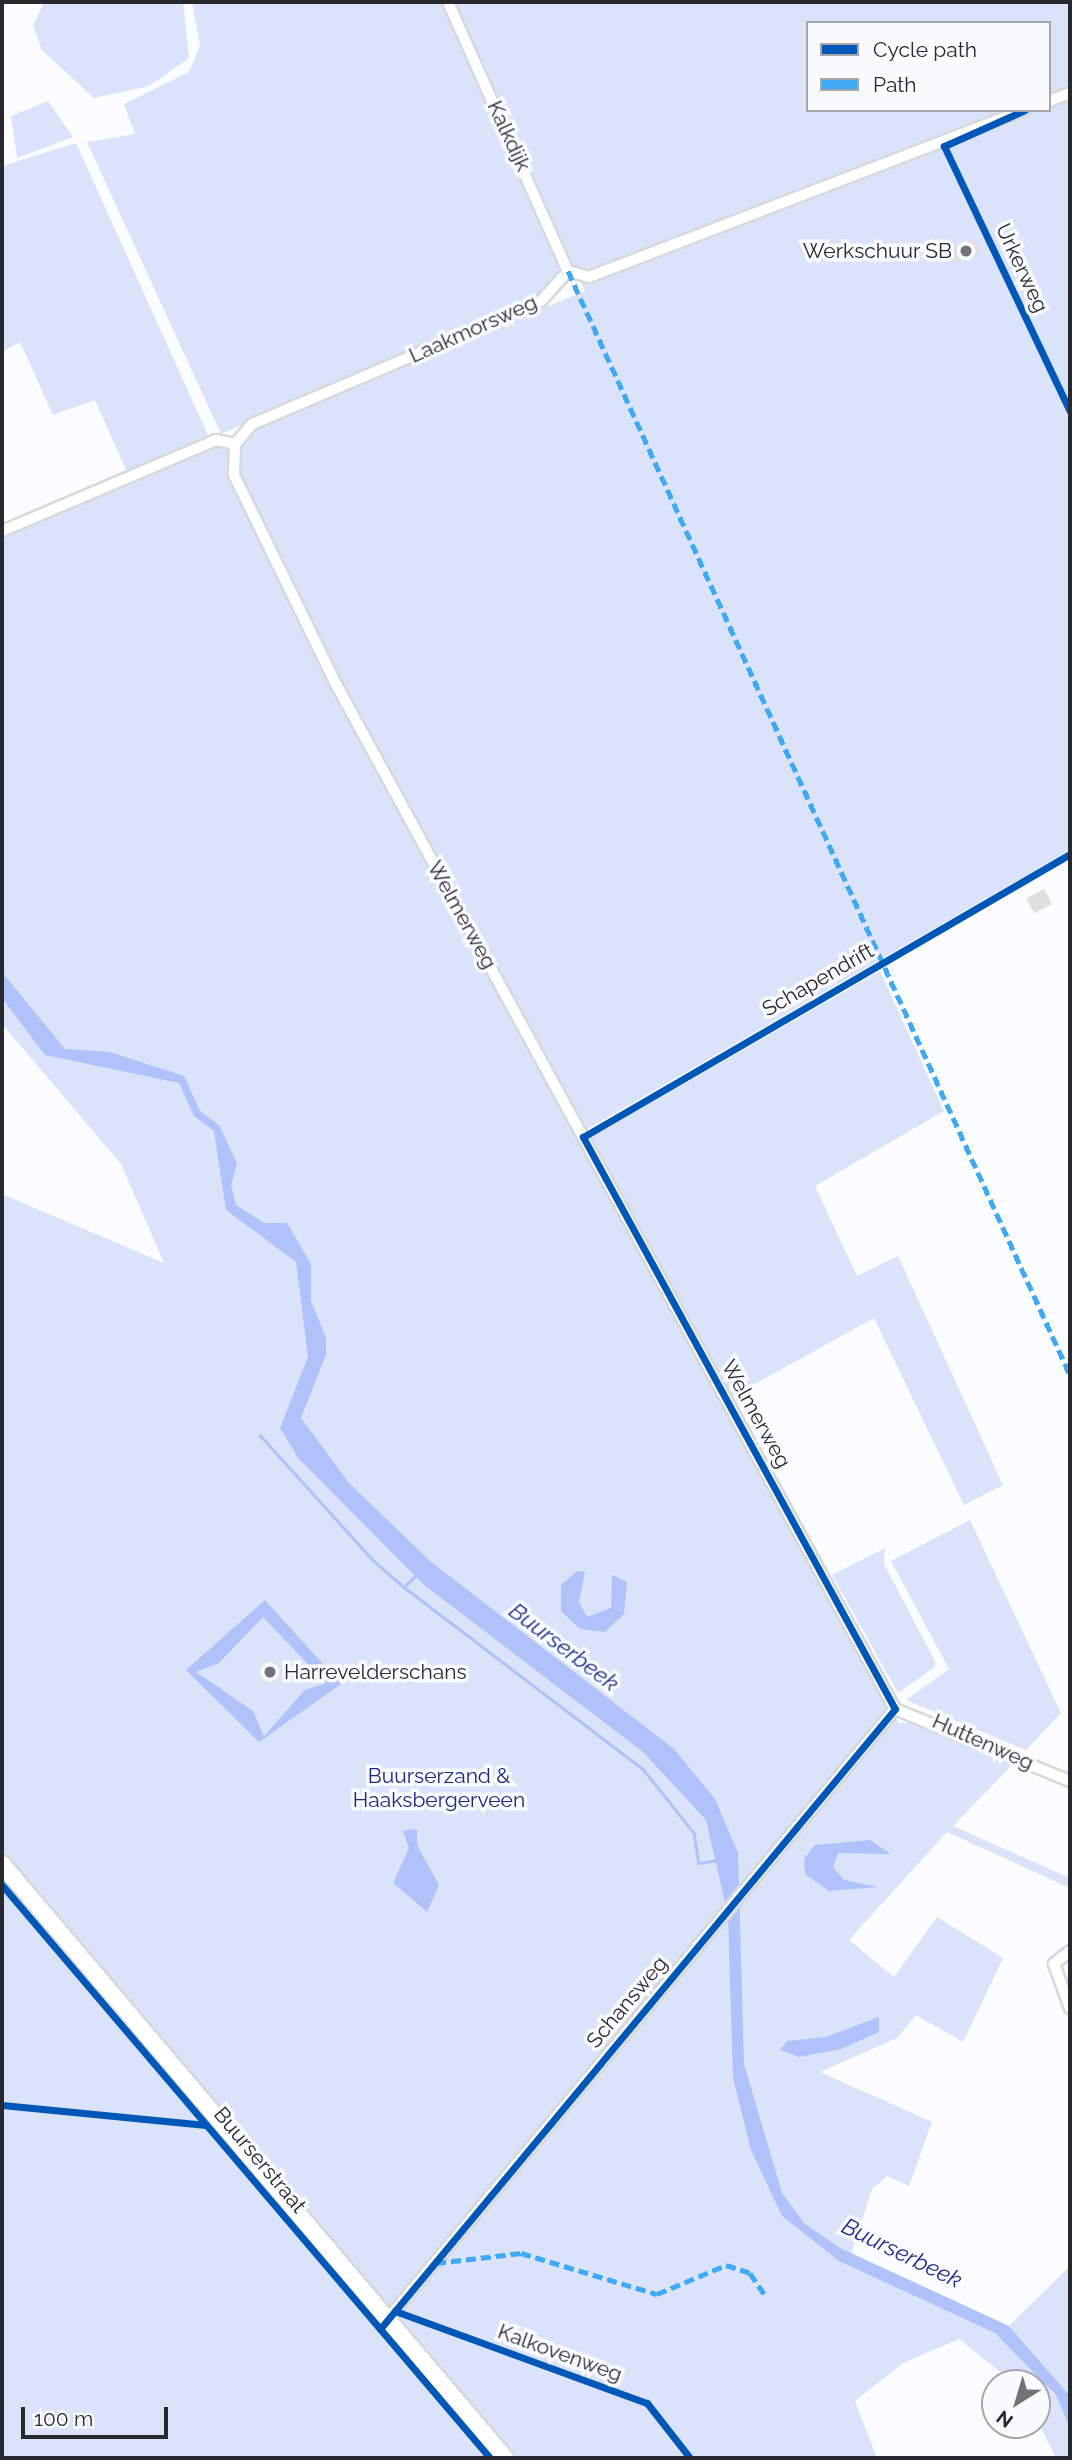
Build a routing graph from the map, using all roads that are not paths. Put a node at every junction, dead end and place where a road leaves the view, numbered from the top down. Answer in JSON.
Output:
{"nodes":[{"id":1,"x":448,"y":2,"type":"edge"},
{"id":2,"x":1070,"y":93,"type":"edge"},
{"id":3,"x":1051,"y":100,"type":"edge"},
{"id":4,"x":1020,"y":112,"type":"edge"},
{"id":5,"x":568,"y":271,"type":"junction"},
{"id":6,"x":235,"y":444,"type":"junction"},
{"id":7,"x":2,"y":531,"type":"edge"},
{"id":8,"x":895,"y":1709,"type":"junction"},
{"id":9,"x":1070,"y":1781,"type":"edge"},
{"id":10,"x":2,"y":1864,"type":"edge"},
{"id":11,"x":1070,"y":1951,"type":"edge"},
{"id":12,"x":1070,"y":2008,"type":"edge"},
{"id":13,"x":387,"y":2320,"type":"junction"},
{"id":14,"x":505,"y":2458,"type":"edge"}],
"edges":[{"from":1,"to":5,"type":"street","name":"Kalkdijk"},
{"from":2,"to":3,"type":"street"},
{"from":4,"to":5,"type":"street"},
{"from":5,"to":6,"type":"street","name":"Laakmorsweg"},
{"from":6,"to":7,"type":"street"},
{"from":6,"to":8,"type":"street","name":"Welmerweg"},
{"from":8,"to":9,"type":"street","name":"Huttenweg"},
{"from":8,"to":13,"type":"street","name":"Schansweg"},
{"from":10,"to":13,"type":"main road","name":"Buurserstraat"},
{"from":11,"to":12,"type":"street"},
{"from":13,"to":14,"type":"main road","name":"Buurserstraat"}]}
